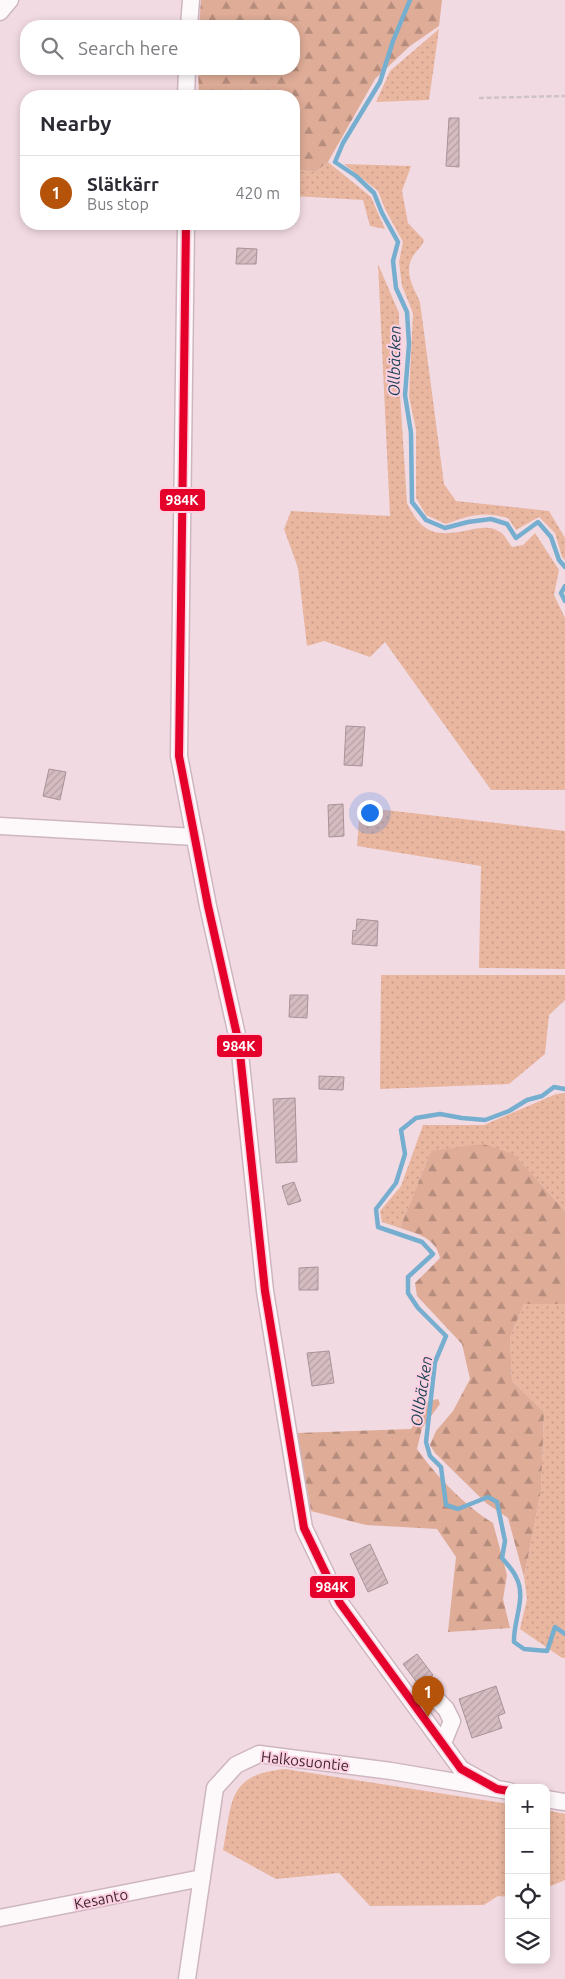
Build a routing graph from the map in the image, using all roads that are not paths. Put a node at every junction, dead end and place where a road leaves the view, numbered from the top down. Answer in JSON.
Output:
{"nodes":[{"id":1,"x":10,"y":0,"type":"edge"},
{"id":2,"x":191,"y":0,"type":"edge"},
{"id":3,"x":0,"y":12,"type":"edge"},
{"id":4,"x":189,"y":20,"type":"edge"},
{"id":5,"x":186,"y":75,"type":"edge"},
{"id":6,"x":186,"y":90,"type":"edge"},
{"id":7,"x":186,"y":230,"type":"edge"},
{"id":8,"x":0,"y":826,"type":"edge"},
{"id":9,"x":195,"y":837,"type":"junction"},
{"id":10,"x":415,"y":1705,"type":"junction"},
{"id":11,"x":443,"y":1744,"type":"junction"},
{"id":12,"x":503,"y":1790,"type":"edge"},
{"id":13,"x":550,"y":1800,"type":"edge"},
{"id":14,"x":565,"y":1802,"type":"edge"},
{"id":15,"x":202,"y":1878,"type":"junction"},
{"id":16,"x":0,"y":1918,"type":"edge"},
{"id":17,"x":187,"y":1979,"type":"edge"}],
"edges":[{"from":1,"to":3,"type":"street"},
{"from":2,"to":4,"type":"street"},
{"from":5,"to":6,"type":"street"},
{"from":7,"to":9,"type":"street"},
{"from":8,"to":9,"type":"street"},
{"from":9,"to":10,"type":"street"},
{"from":10,"to":11,"type":"street"},
{"from":10,"to":11,"type":"street"},
{"from":11,"to":12,"type":"street"},
{"from":12,"to":15,"type":"street","name":"Halkosuontie"},
{"from":13,"to":14,"type":"street"},
{"from":15,"to":16,"type":"street","name":"Kesanto"},
{"from":15,"to":17,"type":"street","name":"Halkosuontie"}]}
